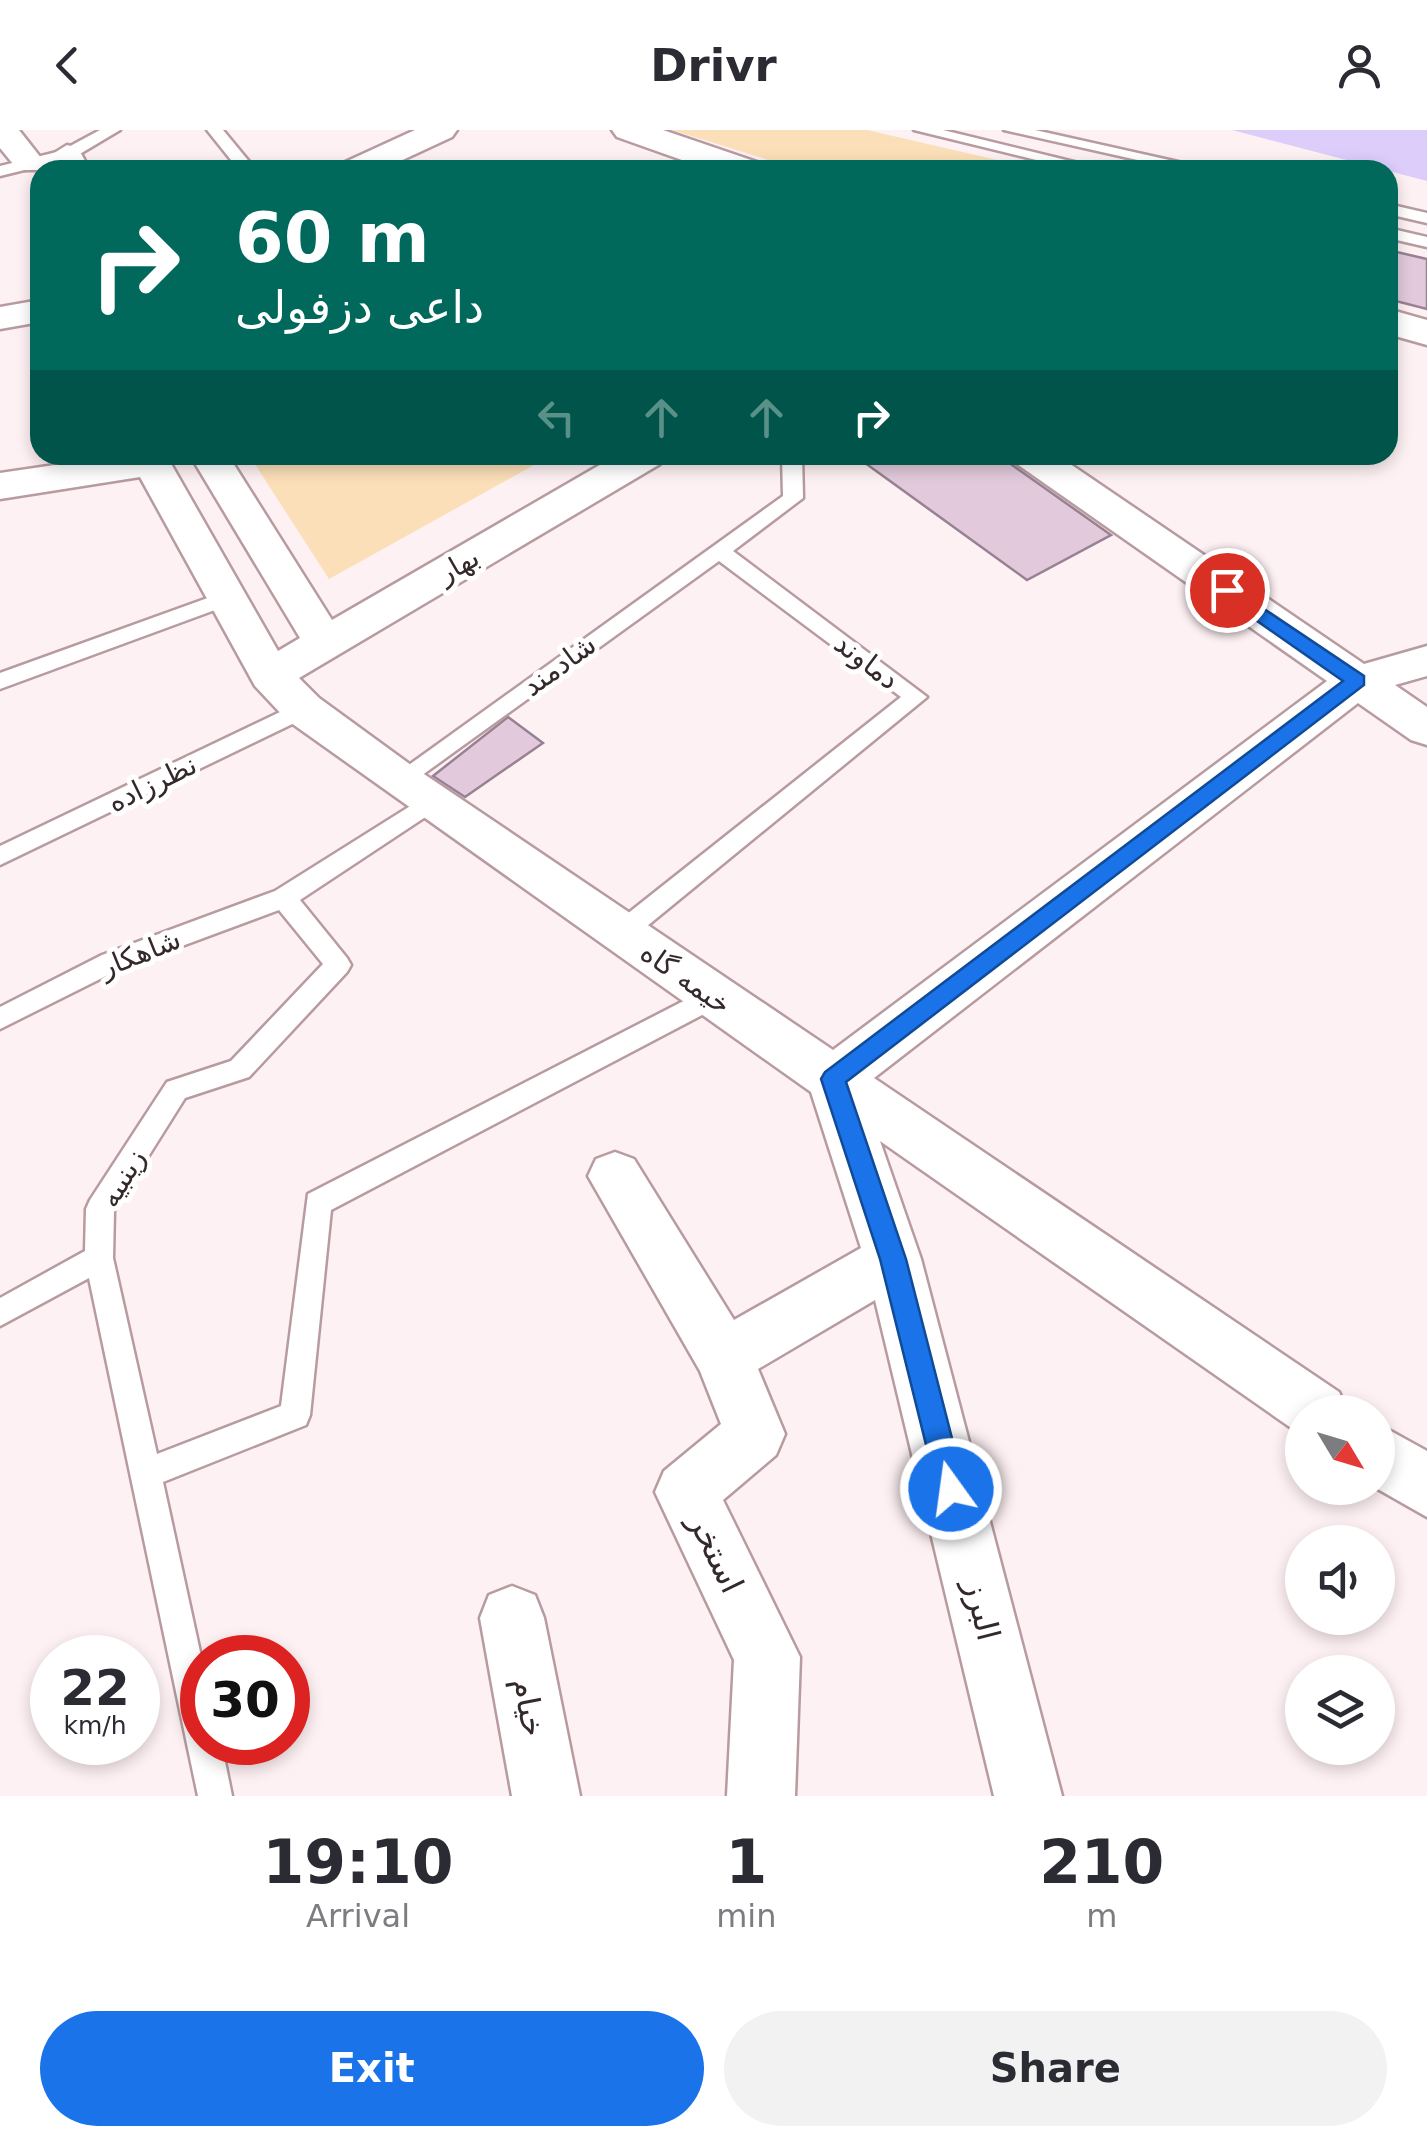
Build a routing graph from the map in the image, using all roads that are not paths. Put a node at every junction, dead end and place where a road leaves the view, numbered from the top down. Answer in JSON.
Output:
{"nodes":[{"id":1,"x":2,"y":130,"type":"edge"},
{"id":2,"x":112,"y":130,"type":"edge"},
{"id":3,"x":215,"y":130,"type":"edge"},
{"id":4,"x":441,"y":130,"type":"edge"},
{"id":5,"x":628,"y":130,"type":"edge"},
{"id":6,"x":922,"y":130,"type":"edge"},
{"id":7,"x":1012,"y":130,"type":"edge"},
{"id":8,"x":73,"y":160,"type":"edge"},
{"id":9,"x":240,"y":160,"type":"edge"},
{"id":10,"x":376,"y":160,"type":"edge"},
{"id":11,"x":715,"y":160,"type":"edge"},
{"id":12,"x":1055,"y":160,"type":"edge"},
{"id":13,"x":1158,"y":160,"type":"edge"},
{"id":14,"x":14,"y":167,"type":"edge"},
{"id":15,"x":1398,"y":211,"type":"edge"},
{"id":16,"x":1427,"y":218,"type":"edge"},
{"id":17,"x":1398,"y":235,"type":"edge"},
{"id":18,"x":1427,"y":242,"type":"edge"},
{"id":19,"x":30,"y":313,"type":"edge"},
{"id":20,"x":0,"y":318,"type":"edge"},
{"id":21,"x":1398,"y":324,"type":"edge"},
{"id":22,"x":1427,"y":332,"type":"edge"},
{"id":23,"x":116,"y":465,"type":"edge"},
{"id":24,"x":152,"y":465,"type":"edge"},
{"id":25,"x":215,"y":465,"type":"edge"},
{"id":26,"x":629,"y":465,"type":"edge"},
{"id":27,"x":792,"y":465,"type":"edge"},
{"id":28,"x":1045,"y":465,"type":"edge"},
{"id":29,"x":0,"y":486,"type":"edge"},
{"id":30,"x":719,"y":551,"type":"junction"},
{"id":31,"x":227,"y":598,"type":"junction"},
{"id":32,"x":325,"y":644,"type":"junction"},
{"id":33,"x":1427,"y":661,"type":"edge"},
{"id":34,"x":1357,"y":680,"type":"junction"},
{"id":35,"x":0,"y":681,"type":"edge"},
{"id":36,"x":287,"y":692,"type":"junction"},
{"id":37,"x":1427,"y":729,"type":"edge"},
{"id":38,"x":415,"y":791,"type":"junction"},
{"id":39,"x":0,"y":856,"type":"edge"},
{"id":40,"x":284,"y":898,"type":"junction"},
{"id":41,"x":621,"y":933,"type":"junction"},
{"id":42,"x":714,"y":997,"type":"junction"},
{"id":43,"x":0,"y":1019,"type":"edge"},
{"id":44,"x":833,"y":1079,"type":"junction"},
{"id":45,"x":615,"y":1176,"type":"dead end"},
{"id":46,"x":99,"y":1258,"type":"junction"},
{"id":47,"x":893,"y":1259,"type":"junction"},
{"id":48,"x":0,"y":1313,"type":"edge"},
{"id":49,"x":724,"y":1357,"type":"junction"},
{"id":50,"x":1293,"y":1395,"type":"edge"},
{"id":51,"x":1395,"y":1465,"type":"edge"},
{"id":52,"x":148,"y":1472,"type":"junction"},
{"id":53,"x":1427,"y":1487,"type":"edge"},
{"id":54,"x":512,"y":1618,"type":"dead end"},
{"id":55,"x":182,"y":1635,"type":"edge"},
{"id":56,"x":209,"y":1765,"type":"edge"},
{"id":57,"x":215,"y":1796,"type":"edge"},
{"id":58,"x":546,"y":1796,"type":"edge"},
{"id":59,"x":761,"y":1796,"type":"edge"},
{"id":60,"x":1028,"y":1796,"type":"edge"}],
"edges":[{"from":1,"to":14,"type":"street"},
{"from":2,"to":8,"type":"lane"},
{"from":3,"to":9,"type":"lane"},
{"from":4,"to":10,"type":"street"},
{"from":5,"to":11,"type":"main road"},
{"from":6,"to":12,"type":"lane"},
{"from":7,"to":13,"type":"lane"},
{"from":15,"to":16,"type":"lane"},
{"from":17,"to":18,"type":"lane"},
{"from":19,"to":20,"type":"street"},
{"from":21,"to":22,"type":"main road"},
{"from":23,"to":29,"type":"street"},
{"from":24,"to":31,"type":"street","name":"خیمه گاه"},
{"from":25,"to":32,"type":"street"},
{"from":26,"to":32,"type":"street","name":"بهار"},
{"from":27,"to":30,"type":"lane"},
{"from":28,"to":34,"type":"street"},
{"from":30,"to":38,"type":"lane","name":"شادمند"},
{"from":30,"to":41,"type":"lane","name":"دماوند"},
{"from":31,"to":35,"type":"lane"},
{"from":31,"to":36,"type":"street","name":"خیمه گاه"},
{"from":32,"to":36,"type":"street","name":"بهار"},
{"from":33,"to":34,"type":"street"},
{"from":34,"to":37,"type":"street"},
{"from":34,"to":44,"type":"street"},
{"from":36,"to":38,"type":"street","name":"خیمه گاه"},
{"from":36,"to":39,"type":"lane","name":"نظرزاده"},
{"from":38,"to":40,"type":"lane"},
{"from":38,"to":41,"type":"street","name":"خیمه گاه"},
{"from":40,"to":43,"type":"lane","name":"شاهکار"},
{"from":40,"to":46,"type":"lane","name":"زینبیه"},
{"from":41,"to":42,"type":"street","name":"خیمه گاه"},
{"from":42,"to":44,"type":"street","name":"خیمه گاه"},
{"from":42,"to":52,"type":"lane"},
{"from":44,"to":47,"type":"street","name":"البرز"},
{"from":44,"to":50,"type":"street","name":"خیمه گاه"},
{"from":45,"to":49,"type":"street"},
{"from":46,"to":48,"type":"lane"},
{"from":46,"to":52,"type":"lane","name":"زینبیه"},
{"from":47,"to":49,"type":"street"},
{"from":47,"to":60,"type":"street","name":"البرز"},
{"from":49,"to":59,"type":"street","name":"استخر"},
{"from":51,"to":53,"type":"street"},
{"from":52,"to":55,"type":"lane","name":"زینبیه"},
{"from":54,"to":58,"type":"street","name":"خیام"},
{"from":56,"to":57,"type":"lane"}]}
